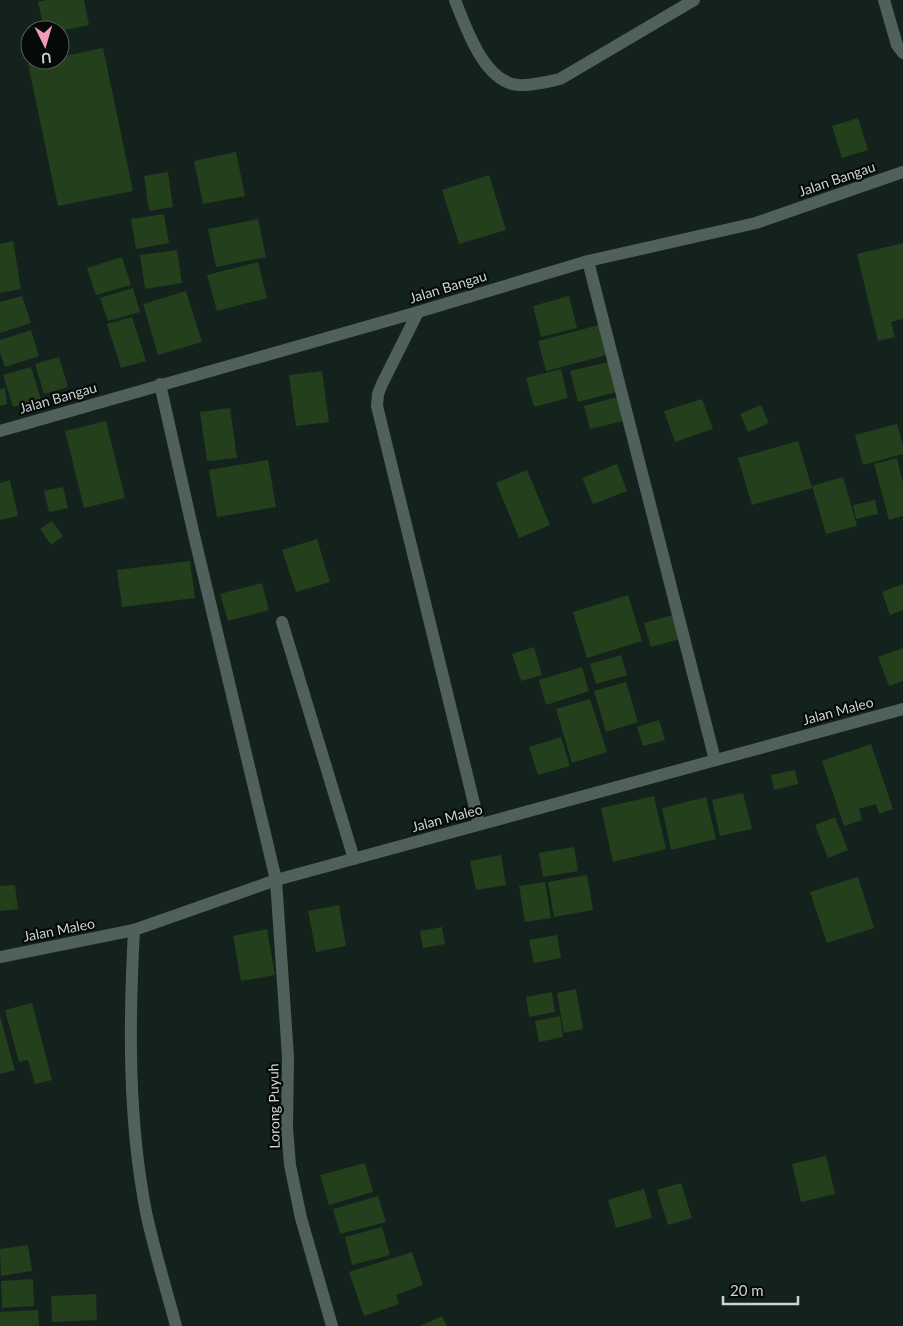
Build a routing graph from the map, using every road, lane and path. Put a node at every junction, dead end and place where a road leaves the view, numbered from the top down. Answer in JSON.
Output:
{"nodes":[{"id":1,"x":455,"y":0,"type":"edge"},
{"id":2,"x":694,"y":0,"type":"edge"},
{"id":3,"x":884,"y":0,"type":"edge"},
{"id":4,"x":903,"y":53,"type":"edge"},
{"id":5,"x":903,"y":172,"type":"edge"},
{"id":6,"x":588,"y":261,"type":"junction"},
{"id":7,"x":418,"y":312,"type":"junction"},
{"id":8,"x":160,"y":384,"type":"junction"},
{"id":9,"x":0,"y":430,"type":"edge"},
{"id":10,"x":282,"y":622,"type":"dead end"},
{"id":11,"x":903,"y":709,"type":"edge"},
{"id":12,"x":715,"y":760,"type":"junction"},
{"id":13,"x":479,"y":824,"type":"junction"},
{"id":14,"x":354,"y":859,"type":"junction"},
{"id":15,"x":276,"y":880,"type":"junction"},
{"id":16,"x":134,"y":930,"type":"junction"},
{"id":17,"x":0,"y":958,"type":"edge"},
{"id":18,"x":176,"y":1326,"type":"edge"},
{"id":19,"x":332,"y":1326,"type":"edge"}],
"edges":[{"from":1,"to":2,"type":"street"},
{"from":3,"to":4,"type":"street"},
{"from":5,"to":6,"type":"street","name":"Jalan Bangau"},
{"from":6,"to":7,"type":"street","name":"Jalan Bangau"},
{"from":6,"to":12,"type":"street"},
{"from":7,"to":8,"type":"street","name":"Jalan Bangau"},
{"from":7,"to":13,"type":"street"},
{"from":8,"to":9,"type":"street","name":"Jalan Bangau"},
{"from":8,"to":15,"type":"street","name":"Lorong Puyuh"},
{"from":10,"to":14,"type":"street"},
{"from":11,"to":12,"type":"street","name":"Jalan Maleo"},
{"from":12,"to":13,"type":"street","name":"Jalan Maleo"},
{"from":13,"to":14,"type":"street","name":"Jalan Maleo"},
{"from":14,"to":15,"type":"street","name":"Jalan Maleo"},
{"from":15,"to":16,"type":"street","name":"Jalan Maleo"},
{"from":15,"to":19,"type":"street","name":"Lorong Puyuh"},
{"from":16,"to":17,"type":"street","name":"Jalan Maleo"},
{"from":16,"to":18,"type":"street"}]}
